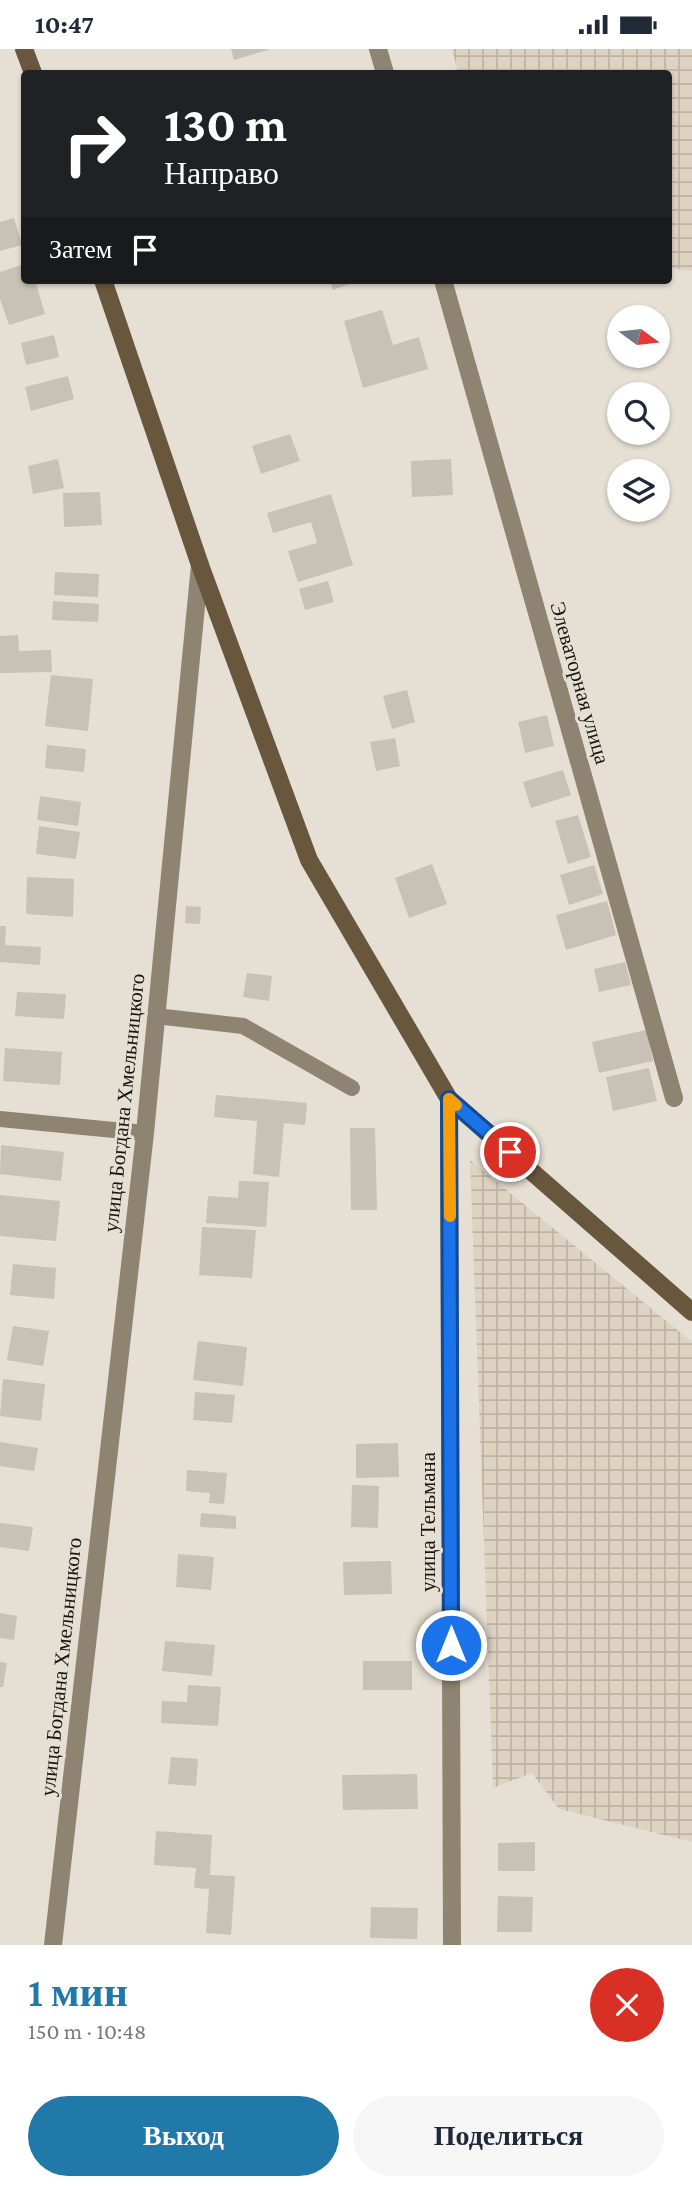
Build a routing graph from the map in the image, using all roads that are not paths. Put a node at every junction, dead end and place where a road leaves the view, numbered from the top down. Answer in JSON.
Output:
{"nodes":[{"id":1,"x":24,"y":49,"type":"edge"},
{"id":2,"x":378,"y":49,"type":"edge"},
{"id":3,"x":32,"y":70,"type":"edge"},
{"id":4,"x":384,"y":70,"type":"edge"},
{"id":5,"x":104,"y":284,"type":"edge"},
{"id":6,"x":444,"y":284,"type":"edge"},
{"id":7,"x":200,"y":565,"type":"junction"},
{"id":8,"x":156,"y":1016,"type":"junction"},
{"id":9,"x":352,"y":1088,"type":"dead end"},
{"id":10,"x":674,"y":1098,"type":"dead end"},
{"id":11,"x":449,"y":1099,"type":"junction"},
{"id":12,"x":0,"y":1119,"type":"edge"},
{"id":13,"x":145,"y":1133,"type":"junction"},
{"id":14,"x":692,"y":1311,"type":"edge"},
{"id":15,"x":53,"y":1945,"type":"edge"},
{"id":16,"x":452,"y":1945,"type":"edge"}],
"edges":[{"from":1,"to":3,"type":"street"},
{"from":2,"to":4,"type":"street"},
{"from":5,"to":7,"type":"street","name":"улица Богдана Хмельницкого"},
{"from":6,"to":10,"type":"street","name":"Элеваторная улица"},
{"from":7,"to":8,"type":"street","name":"улица Богдана Хмельницкого"},
{"from":7,"to":11,"type":"street"},
{"from":8,"to":9,"type":"lane"},
{"from":8,"to":13,"type":"street","name":"улица Богдана Хмельницкого"},
{"from":11,"to":14,"type":"street"},
{"from":11,"to":16,"type":"street","name":"улица Тельмана"},
{"from":12,"to":13,"type":"lane"},
{"from":13,"to":15,"type":"street","name":"улица Богдана Хмельницкого"}]}
